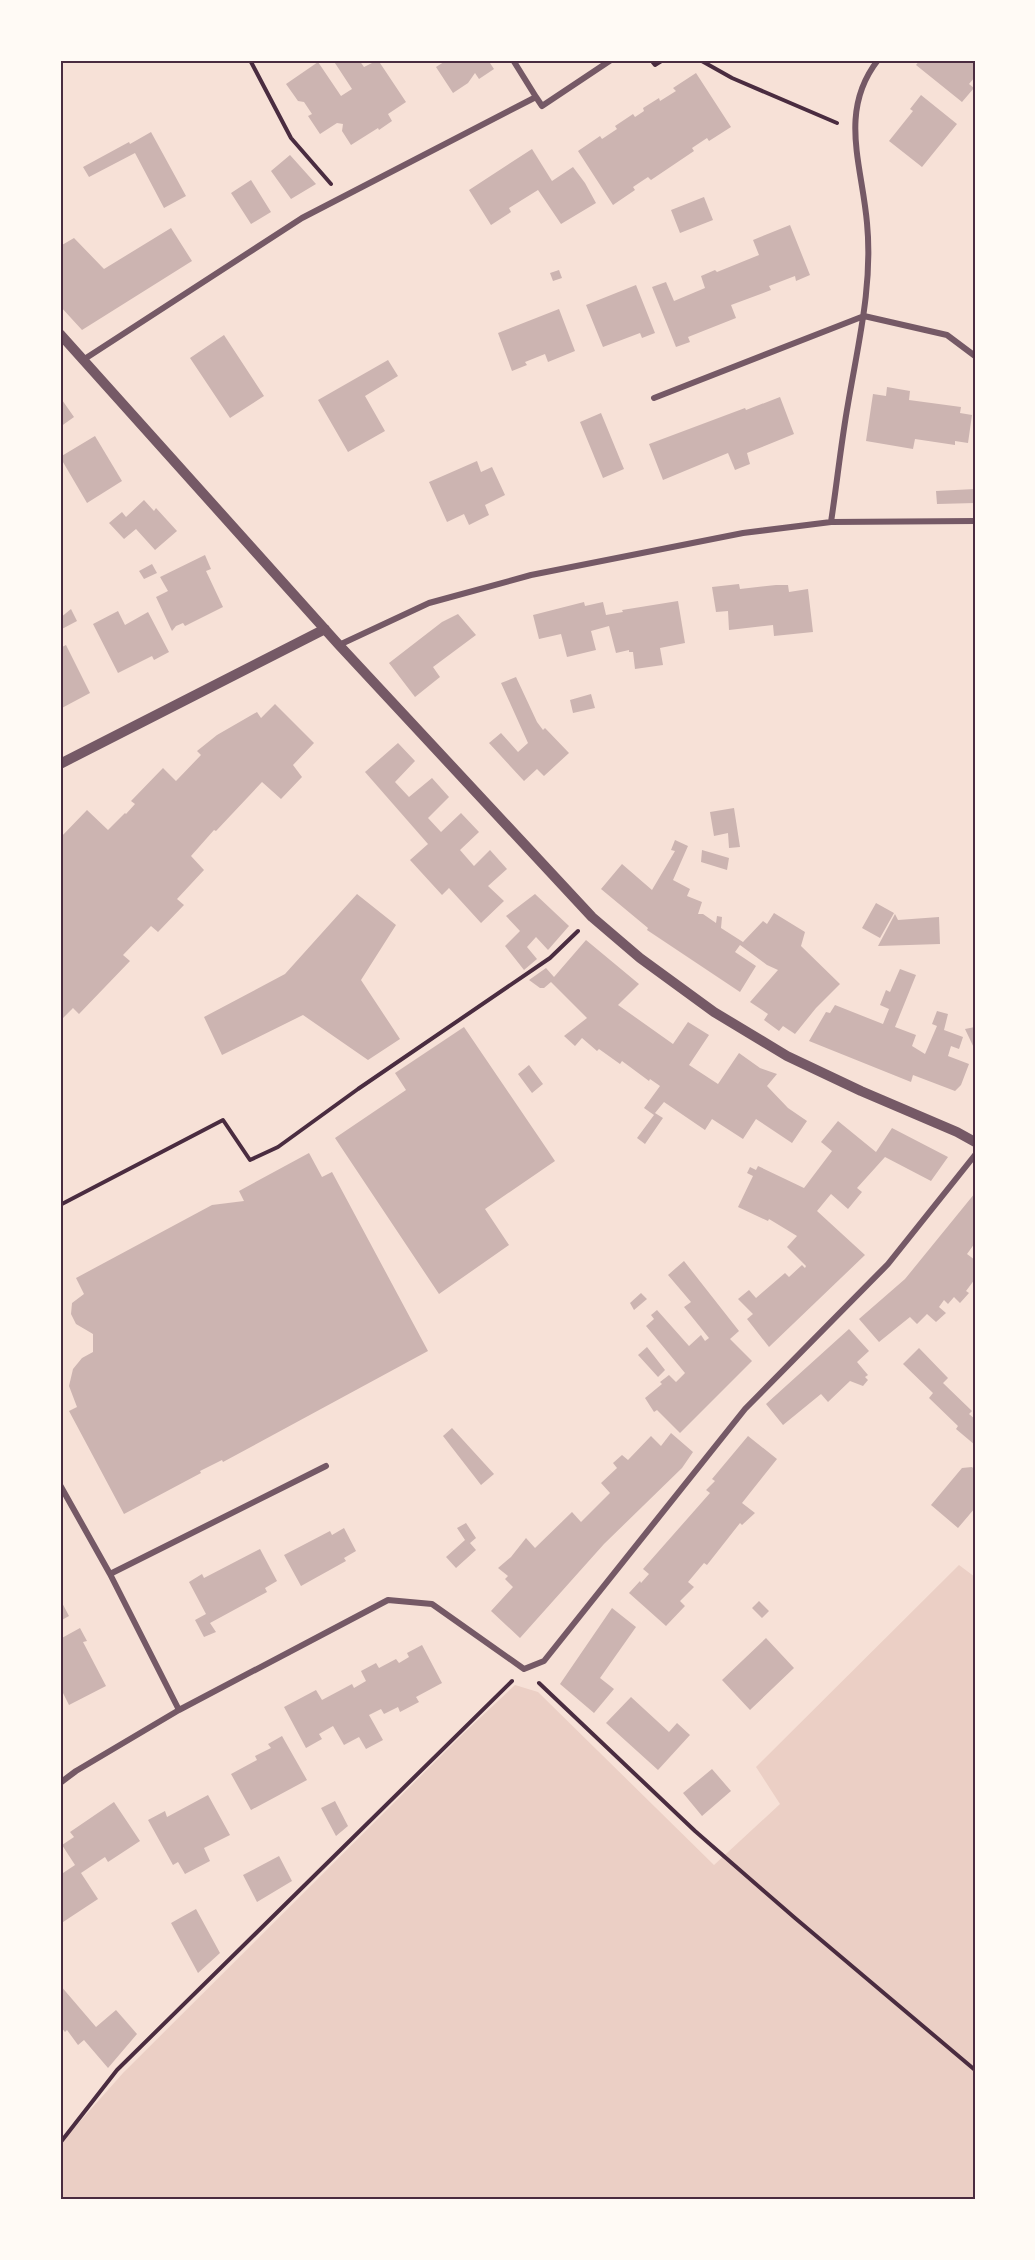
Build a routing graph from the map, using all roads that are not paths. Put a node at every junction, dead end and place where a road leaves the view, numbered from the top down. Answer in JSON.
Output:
{"nodes":[{"id":1,"x":513,"y":60,"type":"edge"},
{"id":2,"x":611,"y":60,"type":"edge"},
{"id":3,"x":878,"y":60,"type":"edge"},
{"id":4,"x":536,"y":97,"type":"junction"},
{"id":5,"x":864,"y":316,"type":"junction"},
{"id":6,"x":60,"y":334,"type":"edge"},
{"id":7,"x":975,"y":356,"type":"edge"},
{"id":8,"x":82,"y":360,"type":"junction"},
{"id":9,"x":654,"y":398,"type":"dead end"},
{"id":10,"x":975,"y":521,"type":"edge"},
{"id":11,"x":831,"y":522,"type":"junction"},
{"id":12,"x":325,"y":629,"type":"junction"},
{"id":13,"x":339,"y":645,"type":"junction"},
{"id":14,"x":60,"y":764,"type":"edge"},
{"id":15,"x":975,"y":1142,"type":"edge"},
{"id":16,"x":975,"y":1155,"type":"edge"},
{"id":17,"x":326,"y":1466,"type":"dead end"},
{"id":18,"x":60,"y":1485,"type":"edge"},
{"id":19,"x":110,"y":1574,"type":"junction"},
{"id":20,"x":178,"y":1710,"type":"junction"},
{"id":21,"x":60,"y":1783,"type":"edge"}],
"edges":[{"from":1,"to":4,"type":"street"},
{"from":2,"to":4,"type":"street"},
{"from":3,"to":5,"type":"street"},
{"from":4,"to":8,"type":"street"},
{"from":5,"to":7,"type":"street"},
{"from":5,"to":9,"type":"street"},
{"from":5,"to":11,"type":"street"},
{"from":6,"to":8,"type":"street"},
{"from":8,"to":12,"type":"street"},
{"from":10,"to":11,"type":"street"},
{"from":11,"to":13,"type":"street"},
{"from":12,"to":13,"type":"street"},
{"from":12,"to":14,"type":"street"},
{"from":13,"to":15,"type":"street"},
{"from":16,"to":20,"type":"street"},
{"from":17,"to":19,"type":"street"},
{"from":18,"to":19,"type":"street"},
{"from":19,"to":20,"type":"street"},
{"from":20,"to":21,"type":"street"}]}
